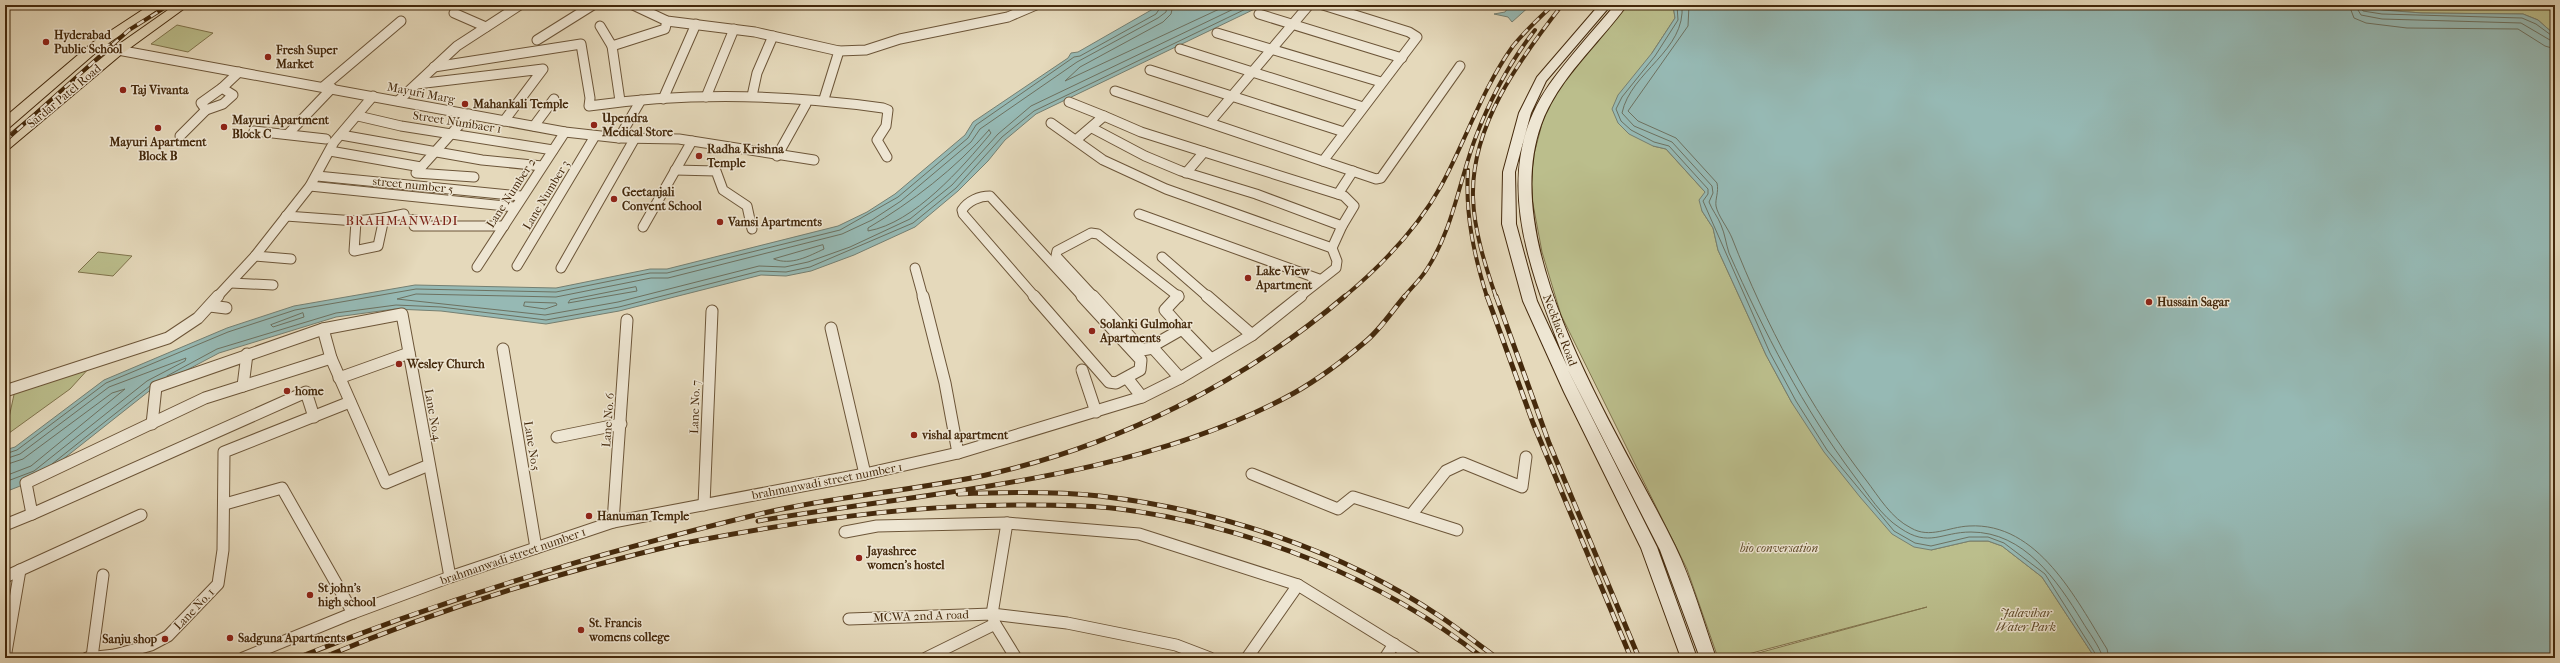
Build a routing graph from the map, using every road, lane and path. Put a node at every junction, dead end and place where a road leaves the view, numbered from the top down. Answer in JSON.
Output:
{"nodes":[{"id":1,"x":158,"y":5,"type":"edge"},
{"id":2,"x":183,"y":5,"type":"edge"},
{"id":3,"x":593,"y":5,"type":"edge"},
{"id":4,"x":632,"y":5,"type":"edge"},
{"id":5,"x":1036,"y":5,"type":"edge"},
{"id":6,"x":1309,"y":5,"type":"edge"},
{"id":7,"x":1322,"y":5,"type":"edge"},
{"id":8,"x":1605,"y":5,"type":"edge"},
{"id":9,"x":1620,"y":5,"type":"edge"},
{"id":10,"x":515,"y":6,"type":"edge"},
{"id":11,"x":454,"y":13,"type":"dead end"},
{"id":12,"x":1259,"y":14,"type":"dead end"},
{"id":13,"x":401,"y":21,"type":"dead end"},
{"id":14,"x":667,"y":21,"type":"junction"},
{"id":15,"x":696,"y":24,"type":"junction"},
{"id":16,"x":1293,"y":25,"type":"junction"},
{"id":17,"x":600,"y":26,"type":"dead end"},
{"id":18,"x":486,"y":27,"type":"junction"},
{"id":19,"x":734,"y":29,"type":"junction"},
{"id":20,"x":1217,"y":33,"type":"dead end"},
{"id":21,"x":773,"y":36,"type":"junction"},
{"id":22,"x":537,"y":40,"type":"dead end"},
{"id":23,"x":96,"y":46,"type":"junction"},
{"id":24,"x":612,"y":46,"type":"junction"},
{"id":25,"x":1273,"y":48,"type":"junction"},
{"id":26,"x":1180,"y":49,"type":"dead end"},
{"id":27,"x":119,"y":50,"type":"junction"},
{"id":28,"x":839,"y":51,"type":"junction"},
{"id":29,"x":1402,"y":58,"type":"junction"},
{"id":30,"x":434,"y":66,"type":"junction"},
{"id":31,"x":1460,"y":66,"type":"dead end"},
{"id":32,"x":1150,"y":70,"type":"dead end"},
{"id":33,"x":239,"y":72,"type":"junction"},
{"id":34,"x":1253,"y":72,"type":"junction"},
{"id":35,"x":1381,"y":82,"type":"junction"},
{"id":36,"x":417,"y":84,"type":"junction"},
{"id":37,"x":323,"y":87,"type":"junction"},
{"id":38,"x":222,"y":88,"type":"junction"},
{"id":39,"x":332,"y":88,"type":"junction"},
{"id":40,"x":1114,"y":91,"type":"dead end"},
{"id":41,"x":1231,"y":95,"type":"junction"},
{"id":42,"x":373,"y":96,"type":"junction"},
{"id":43,"x":752,"y":96,"type":"junction"},
{"id":44,"x":706,"y":97,"type":"junction"},
{"id":45,"x":1533,"y":97,"type":"junction"},
{"id":46,"x":554,"y":99,"type":"dead end"},
{"id":47,"x":663,"y":99,"type":"junction"},
{"id":48,"x":824,"y":99,"type":"junction"},
{"id":49,"x":641,"y":100,"type":"junction"},
{"id":50,"x":398,"y":101,"type":"junction"},
{"id":51,"x":620,"y":101,"type":"junction"},
{"id":52,"x":1547,"y":101,"type":"junction"},
{"id":53,"x":1069,"y":102,"type":"dead end"},
{"id":54,"x":806,"y":104,"type":"dead end"},
{"id":55,"x":1363,"y":107,"type":"junction"},
{"id":56,"x":206,"y":110,"type":"junction"},
{"id":57,"x":468,"y":114,"type":"junction"},
{"id":58,"x":358,"y":116,"type":"junction"},
{"id":59,"x":1104,"y":116,"type":"junction"},
{"id":60,"x":504,"y":121,"type":"junction"},
{"id":61,"x":1210,"y":122,"type":"junction"},
{"id":62,"x":1051,"y":123,"type":"dead end"},
{"id":63,"x":5,"y":124,"type":"edge"},
{"id":64,"x":534,"y":126,"type":"junction"},
{"id":65,"x":1092,"y":128,"type":"junction"},
{"id":66,"x":254,"y":131,"type":"dead end"},
{"id":67,"x":565,"y":132,"type":"junction"},
{"id":68,"x":1344,"y":132,"type":"junction"},
{"id":69,"x":288,"y":134,"type":"junction"},
{"id":70,"x":451,"y":134,"type":"junction"},
{"id":71,"x":341,"y":135,"type":"junction"},
{"id":72,"x":180,"y":136,"type":"dead end"},
{"id":73,"x":595,"y":136,"type":"junction"},
{"id":74,"x":619,"y":138,"type":"junction"},
{"id":75,"x":635,"y":138,"type":"junction"},
{"id":76,"x":326,"y":139,"type":"dead end"},
{"id":77,"x":1076,"y":140,"type":"junction"},
{"id":78,"x":692,"y":141,"type":"junction"},
{"id":79,"x":5,"y":145,"type":"edge"},
{"id":80,"x":554,"y":150,"type":"junction"},
{"id":81,"x":330,"y":151,"type":"junction"},
{"id":82,"x":436,"y":151,"type":"junction"},
{"id":83,"x":1204,"y":152,"type":"junction"},
{"id":84,"x":777,"y":156,"type":"junction"},
{"id":85,"x":887,"y":156,"type":"dead end"},
{"id":86,"x":814,"y":160,"type":"dead end"},
{"id":87,"x":1322,"y":161,"type":"junction"},
{"id":88,"x":542,"y":166,"type":"junction"},
{"id":89,"x":421,"y":167,"type":"junction"},
{"id":90,"x":675,"y":170,"type":"junction"},
{"id":91,"x":1353,"y":171,"type":"junction"},
{"id":92,"x":1186,"y":173,"type":"junction"},
{"id":93,"x":317,"y":176,"type":"junction"},
{"id":94,"x":474,"y":177,"type":"dead end"},
{"id":95,"x":310,"y":186,"type":"junction"},
{"id":96,"x":1338,"y":194,"type":"junction"},
{"id":97,"x":521,"y":196,"type":"junction"},
{"id":98,"x":514,"y":206,"type":"junction"},
{"id":99,"x":1139,"y":214,"type":"dead end"},
{"id":100,"x":286,"y":216,"type":"junction"},
{"id":101,"x":384,"y":218,"type":"junction"},
{"id":102,"x":356,"y":221,"type":"junction"},
{"id":103,"x":504,"y":226,"type":"junction"},
{"id":104,"x":1342,"y":226,"type":"junction"},
{"id":105,"x":642,"y":227,"type":"dead end"},
{"id":106,"x":752,"y":229,"type":"dead end"},
{"id":107,"x":1332,"y":248,"type":"junction"},
{"id":108,"x":255,"y":256,"type":"junction"},
{"id":109,"x":1162,"y":257,"type":"dead end"},
{"id":110,"x":291,"y":259,"type":"dead end"},
{"id":111,"x":477,"y":266,"type":"dead end"},
{"id":112,"x":517,"y":266,"type":"dead end"},
{"id":113,"x":561,"y":268,"type":"dead end"},
{"id":114,"x":915,"y":268,"type":"dead end"},
{"id":115,"x":1319,"y":279,"type":"junction"},
{"id":116,"x":232,"y":283,"type":"junction"},
{"id":117,"x":273,"y":285,"type":"dead end"},
{"id":118,"x":210,"y":306,"type":"junction"},
{"id":119,"x":226,"y":308,"type":"dead end"},
{"id":120,"x":712,"y":311,"type":"dead end"},
{"id":121,"x":627,"y":320,"type":"dead end"},
{"id":122,"x":831,"y":328,"type":"dead end"},
{"id":123,"x":323,"y":329,"type":"junction"},
{"id":124,"x":1182,"y":329,"type":"junction"},
{"id":125,"x":1252,"y":335,"type":"junction"},
{"id":126,"x":1153,"y":348,"type":"junction"},
{"id":127,"x":503,"y":349,"type":"dead end"},
{"id":128,"x":409,"y":353,"type":"junction"},
{"id":129,"x":247,"y":354,"type":"junction"},
{"id":130,"x":331,"y":358,"type":"junction"},
{"id":131,"x":1211,"y":359,"type":"junction"},
{"id":132,"x":1082,"y":370,"type":"dead end"},
{"id":133,"x":340,"y":378,"type":"junction"},
{"id":134,"x":1126,"y":378,"type":"junction"},
{"id":135,"x":1180,"y":378,"type":"junction"},
{"id":136,"x":243,"y":386,"type":"junction"},
{"id":137,"x":5,"y":391,"type":"edge"},
{"id":138,"x":1142,"y":397,"type":"junction"},
{"id":139,"x":350,"y":402,"type":"junction"},
{"id":140,"x":1096,"y":412,"type":"junction"},
{"id":141,"x":314,"y":417,"type":"junction"},
{"id":142,"x":152,"y":424,"type":"junction"},
{"id":143,"x":621,"y":424,"type":"junction"},
{"id":144,"x":557,"y":437,"type":"dead end"},
{"id":145,"x":958,"y":453,"type":"junction"},
{"id":146,"x":1526,"y":457,"type":"dead end"},
{"id":147,"x":428,"y":465,"type":"junction"},
{"id":148,"x":864,"y":474,"type":"junction"},
{"id":149,"x":1252,"y":474,"type":"dead end"},
{"id":150,"x":225,"y":504,"type":"junction"},
{"id":151,"x":704,"y":505,"type":"junction"},
{"id":152,"x":32,"y":514,"type":"junction"},
{"id":153,"x":141,"y":515,"type":"dead end"},
{"id":154,"x":1411,"y":515,"type":"junction"},
{"id":155,"x":613,"y":522,"type":"junction"},
{"id":156,"x":1007,"y":523,"type":"junction"},
{"id":157,"x":5,"y":525,"type":"edge"},
{"id":158,"x":1456,"y":530,"type":"dead end"},
{"id":159,"x":845,"y":532,"type":"dead end"},
{"id":160,"x":536,"y":548,"type":"junction"},
{"id":161,"x":20,"y":570,"type":"junction"},
{"id":162,"x":103,"y":575,"type":"dead end"},
{"id":163,"x":5,"y":577,"type":"edge"},
{"id":164,"x":450,"y":577,"type":"junction"},
{"id":165,"x":1298,"y":585,"type":"junction"},
{"id":166,"x":353,"y":613,"type":"junction"},
{"id":167,"x":849,"y":619,"type":"dead end"},
{"id":168,"x":994,"y":619,"type":"junction"},
{"id":169,"x":1394,"y":644,"type":"junction"},
{"id":170,"x":117,"y":657,"type":"edge"},
{"id":171,"x":5,"y":658,"type":"edge"},
{"id":172,"x":87,"y":658,"type":"edge"},
{"id":173,"x":92,"y":658,"type":"edge"},
{"id":174,"x":243,"y":658,"type":"edge"},
{"id":175,"x":926,"y":658,"type":"edge"},
{"id":176,"x":1016,"y":658,"type":"edge"},
{"id":177,"x":1210,"y":658,"type":"edge"},
{"id":178,"x":1247,"y":658,"type":"edge"},
{"id":179,"x":1385,"y":658,"type":"edge"},
{"id":180,"x":1416,"y":658,"type":"edge"},
{"id":181,"x":1689,"y":658,"type":"edge"},
{"id":182,"x":1708,"y":658,"type":"edge"}],
"edges":[{"from":1,"to":23,"type":"main road","name":"Sardar Patel Road"},
{"from":2,"to":27,"type":"main road","name":"Sardar Patel Road"},
{"from":3,"to":22,"type":"street"},
{"from":4,"to":14,"type":"street"},
{"from":5,"to":28,"type":"street"},
{"from":6,"to":16,"type":"street"},
{"from":7,"to":29,"type":"street"},
{"from":8,"to":45,"type":"main road","name":"Necklace Road"},
{"from":9,"to":52,"type":"main road","name":"Necklace Road"},
{"from":10,"to":18,"type":"street"},
{"from":11,"to":18,"type":"street"},
{"from":12,"to":16,"type":"street"},
{"from":13,"to":37,"type":"street"},
{"from":14,"to":15,"type":"street"},
{"from":14,"to":24,"type":"street"},
{"from":15,"to":19,"type":"street"},
{"from":15,"to":47,"type":"street"},
{"from":16,"to":25,"type":"street"},
{"from":16,"to":29,"type":"street"},
{"from":17,"to":24,"type":"street"},
{"from":18,"to":30,"type":"street"},
{"from":19,"to":21,"type":"street"},
{"from":19,"to":44,"type":"street"},
{"from":20,"to":25,"type":"street"},
{"from":21,"to":28,"type":"street"},
{"from":21,"to":43,"type":"street"},
{"from":23,"to":27,"type":"street","name":"Mayuri Marg"},
{"from":23,"to":63,"type":"main road","name":"Sardar Patel Road"},
{"from":24,"to":51,"type":"street"},
{"from":25,"to":34,"type":"street"},
{"from":25,"to":35,"type":"street"},
{"from":26,"to":34,"type":"street"},
{"from":27,"to":33,"type":"street","name":"Mayuri Marg"},
{"from":27,"to":79,"type":"main road","name":"Sardar Patel Road"},
{"from":28,"to":48,"type":"street"},
{"from":29,"to":35,"type":"street"},
{"from":30,"to":36,"type":"street"},
{"from":30,"to":51,"type":"street"},
{"from":31,"to":91,"type":"street"},
{"from":32,"to":41,"type":"street"},
{"from":33,"to":37,"type":"street","name":"Mayuri Marg"},
{"from":33,"to":38,"type":"street"},
{"from":34,"to":41,"type":"street"},
{"from":34,"to":55,"type":"street"},
{"from":35,"to":55,"type":"street"},
{"from":36,"to":50,"type":"street"},
{"from":36,"to":60,"type":"street"},
{"from":37,"to":39,"type":"street","name":"Mayuri Marg"},
{"from":38,"to":56,"type":"street"},
{"from":38,"to":56,"type":"street"},
{"from":39,"to":42,"type":"street","name":"Mayuri Marg"},
{"from":39,"to":69,"type":"street"},
{"from":40,"to":61,"type":"street"},
{"from":41,"to":61,"type":"street"},
{"from":41,"to":68,"type":"street"},
{"from":42,"to":50,"type":"street","name":"Mayuri Marg"},
{"from":42,"to":58,"type":"street"},
{"from":43,"to":44,"type":"street"},
{"from":43,"to":48,"type":"street"},
{"from":44,"to":47,"type":"street"},
{"from":45,"to":52,"type":"main road"},
{"from":45,"to":181,"type":"main road","name":"Necklace Road"},
{"from":46,"to":64,"type":"street"},
{"from":47,"to":49,"type":"street"},
{"from":48,"to":85,"type":"street"},
{"from":49,"to":51,"type":"street"},
{"from":49,"to":74,"type":"street"},
{"from":50,"to":57,"type":"street","name":"Mayuri Marg"},
{"from":52,"to":182,"type":"main road","name":"Necklace Road"},
{"from":53,"to":59,"type":"street"},
{"from":54,"to":84,"type":"street"},
{"from":55,"to":68,"type":"street"},
{"from":56,"to":72,"type":"street"},
{"from":57,"to":60,"type":"street","name":"Mayuri Marg"},
{"from":57,"to":70,"type":"street"},
{"from":58,"to":70,"type":"street","name":"Street Numbaer 1"},
{"from":58,"to":71,"type":"street"},
{"from":59,"to":65,"type":"street"},
{"from":59,"to":83,"type":"street"},
{"from":60,"to":64,"type":"street","name":"Mayuri Marg"},
{"from":61,"to":87,"type":"street"},
{"from":62,"to":77,"type":"street"},
{"from":64,"to":67,"type":"street","name":"Mayuri Marg"},
{"from":65,"to":77,"type":"street"},
{"from":65,"to":92,"type":"street"},
{"from":66,"to":69,"type":"street"},
{"from":67,"to":73,"type":"street","name":"Mayuri Marg"},
{"from":67,"to":80,"type":"street","name":"Lane Number 2"},
{"from":68,"to":87,"type":"street"},
{"from":69,"to":76,"type":"street"},
{"from":70,"to":80,"type":"street","name":"Street Numbaer 1"},
{"from":70,"to":82,"type":"street"},
{"from":71,"to":81,"type":"street"},
{"from":71,"to":82,"type":"street"},
{"from":73,"to":74,"type":"street","name":"Mayuri Marg"},
{"from":73,"to":112,"type":"street","name":"Lane Number 3"},
{"from":74,"to":75,"type":"street","name":"Mayuri Marg"},
{"from":75,"to":78,"type":"street","name":"Mayuri Marg"},
{"from":75,"to":113,"type":"street"},
{"from":77,"to":107,"type":"street"},
{"from":78,"to":84,"type":"street","name":"Mayuri Marg"},
{"from":78,"to":90,"type":"street"},
{"from":80,"to":88,"type":"street","name":"Lane Number 2"},
{"from":81,"to":89,"type":"street"},
{"from":81,"to":93,"type":"street"},
{"from":82,"to":88,"type":"street"},
{"from":82,"to":89,"type":"street"},
{"from":83,"to":92,"type":"street"},
{"from":83,"to":96,"type":"street"},
{"from":84,"to":86,"type":"street","name":"Mayuri Marg"},
{"from":87,"to":91,"type":"street"},
{"from":88,"to":97,"type":"street","name":"Lane Number 2"},
{"from":89,"to":94,"type":"street"},
{"from":90,"to":105,"type":"street"},
{"from":90,"to":106,"type":"street"},
{"from":91,"to":96,"type":"street"},
{"from":92,"to":104,"type":"street"},
{"from":93,"to":95,"type":"street"},
{"from":93,"to":97,"type":"street"},
{"from":95,"to":98,"type":"street","name":"street number 5"},
{"from":95,"to":100,"type":"street"},
{"from":96,"to":104,"type":"street"},
{"from":97,"to":98,"type":"street","name":"Lane Number 2"},
{"from":98,"to":103,"type":"street","name":"Lane Number 2"},
{"from":99,"to":115,"type":"street"},
{"from":100,"to":102,"type":"street"},
{"from":100,"to":108,"type":"street"},
{"from":101,"to":102,"type":"street"},
{"from":101,"to":102,"type":"street"},
{"from":101,"to":103,"type":"street"},
{"from":103,"to":111,"type":"street","name":"Lane Number 2"},
{"from":104,"to":107,"type":"street"},
{"from":107,"to":115,"type":"street","name":"brahmanwadi street number 1"},
{"from":108,"to":110,"type":"street"},
{"from":108,"to":116,"type":"street"},
{"from":109,"to":125,"type":"street"},
{"from":114,"to":145,"type":"street"},
{"from":115,"to":125,"type":"street","name":"brahmanwadi street number 1"},
{"from":116,"to":117,"type":"street"},
{"from":116,"to":118,"type":"street"},
{"from":118,"to":119,"type":"street"},
{"from":118,"to":137,"type":"street"},
{"from":120,"to":151,"type":"street","name":"Lane No. 7"},
{"from":121,"to":143,"type":"street","name":"Lane No. 6"},
{"from":122,"to":148,"type":"street"},
{"from":123,"to":128,"type":"street","name":"Lane No.4"},
{"from":123,"to":129,"type":"street"},
{"from":123,"to":130,"type":"street"},
{"from":124,"to":126,"type":"street"},
{"from":124,"to":126,"type":"street"},
{"from":124,"to":131,"type":"street"},
{"from":125,"to":131,"type":"street","name":"brahmanwadi street number 1"},
{"from":126,"to":135,"type":"street"},
{"from":127,"to":160,"type":"street","name":"Lane No.5"},
{"from":128,"to":133,"type":"street"},
{"from":128,"to":147,"type":"street","name":"Lane No.4"},
{"from":129,"to":136,"type":"street"},
{"from":129,"to":142,"type":"street"},
{"from":130,"to":133,"type":"street"},
{"from":130,"to":136,"type":"street"},
{"from":131,"to":135,"type":"street","name":"brahmanwadi street number 1"},
{"from":132,"to":140,"type":"street"},
{"from":133,"to":139,"type":"street"},
{"from":134,"to":134,"type":"street"},
{"from":134,"to":138,"type":"street"},
{"from":135,"to":138,"type":"street","name":"brahmanwadi street number 1"},
{"from":136,"to":142,"type":"street"},
{"from":138,"to":140,"type":"street","name":"brahmanwadi street number 1"},
{"from":139,"to":141,"type":"street"},
{"from":139,"to":147,"type":"street"},
{"from":140,"to":145,"type":"street","name":"brahmanwadi street number 1"},
{"from":141,"to":150,"type":"street","name":"Lane No. 1"},
{"from":141,"to":152,"type":"street"},
{"from":142,"to":152,"type":"street"},
{"from":143,"to":144,"type":"street"},
{"from":143,"to":155,"type":"street","name":"Lane No. 6"},
{"from":145,"to":148,"type":"street","name":"brahmanwadi street number 1"},
{"from":146,"to":154,"type":"street"},
{"from":147,"to":164,"type":"street","name":"Lane No.4"},
{"from":148,"to":151,"type":"street","name":"brahmanwadi street number 1"},
{"from":149,"to":154,"type":"street"},
{"from":150,"to":166,"type":"street"},
{"from":150,"to":170,"type":"street","name":"Lane No. 1"},
{"from":151,"to":155,"type":"street","name":"brahmanwadi street number 1"},
{"from":152,"to":157,"type":"street"},
{"from":153,"to":161,"type":"street"},
{"from":154,"to":158,"type":"street"},
{"from":155,"to":160,"type":"street","name":"brahmanwadi street number 1"},
{"from":156,"to":159,"type":"street"},
{"from":156,"to":165,"type":"street"},
{"from":156,"to":168,"type":"street"},
{"from":160,"to":164,"type":"street","name":"brahmanwadi street number 1"},
{"from":161,"to":163,"type":"street"},
{"from":161,"to":171,"type":"street"},
{"from":162,"to":173,"type":"street"},
{"from":164,"to":166,"type":"street","name":"brahmanwadi street number 1"},
{"from":165,"to":169,"type":"street"},
{"from":165,"to":178,"type":"street"},
{"from":166,"to":174,"type":"street","name":"brahmanwadi street number 1"},
{"from":167,"to":168,"type":"street","name":"MCWA 2nd A road"},
{"from":168,"to":175,"type":"street"},
{"from":168,"to":176,"type":"street"},
{"from":168,"to":177,"type":"street","name":"MCWA 2nd A road"},
{"from":169,"to":179,"type":"street"},
{"from":169,"to":180,"type":"street"},
{"from":170,"to":173,"type":"street"},
{"from":172,"to":173,"type":"street"}]}
